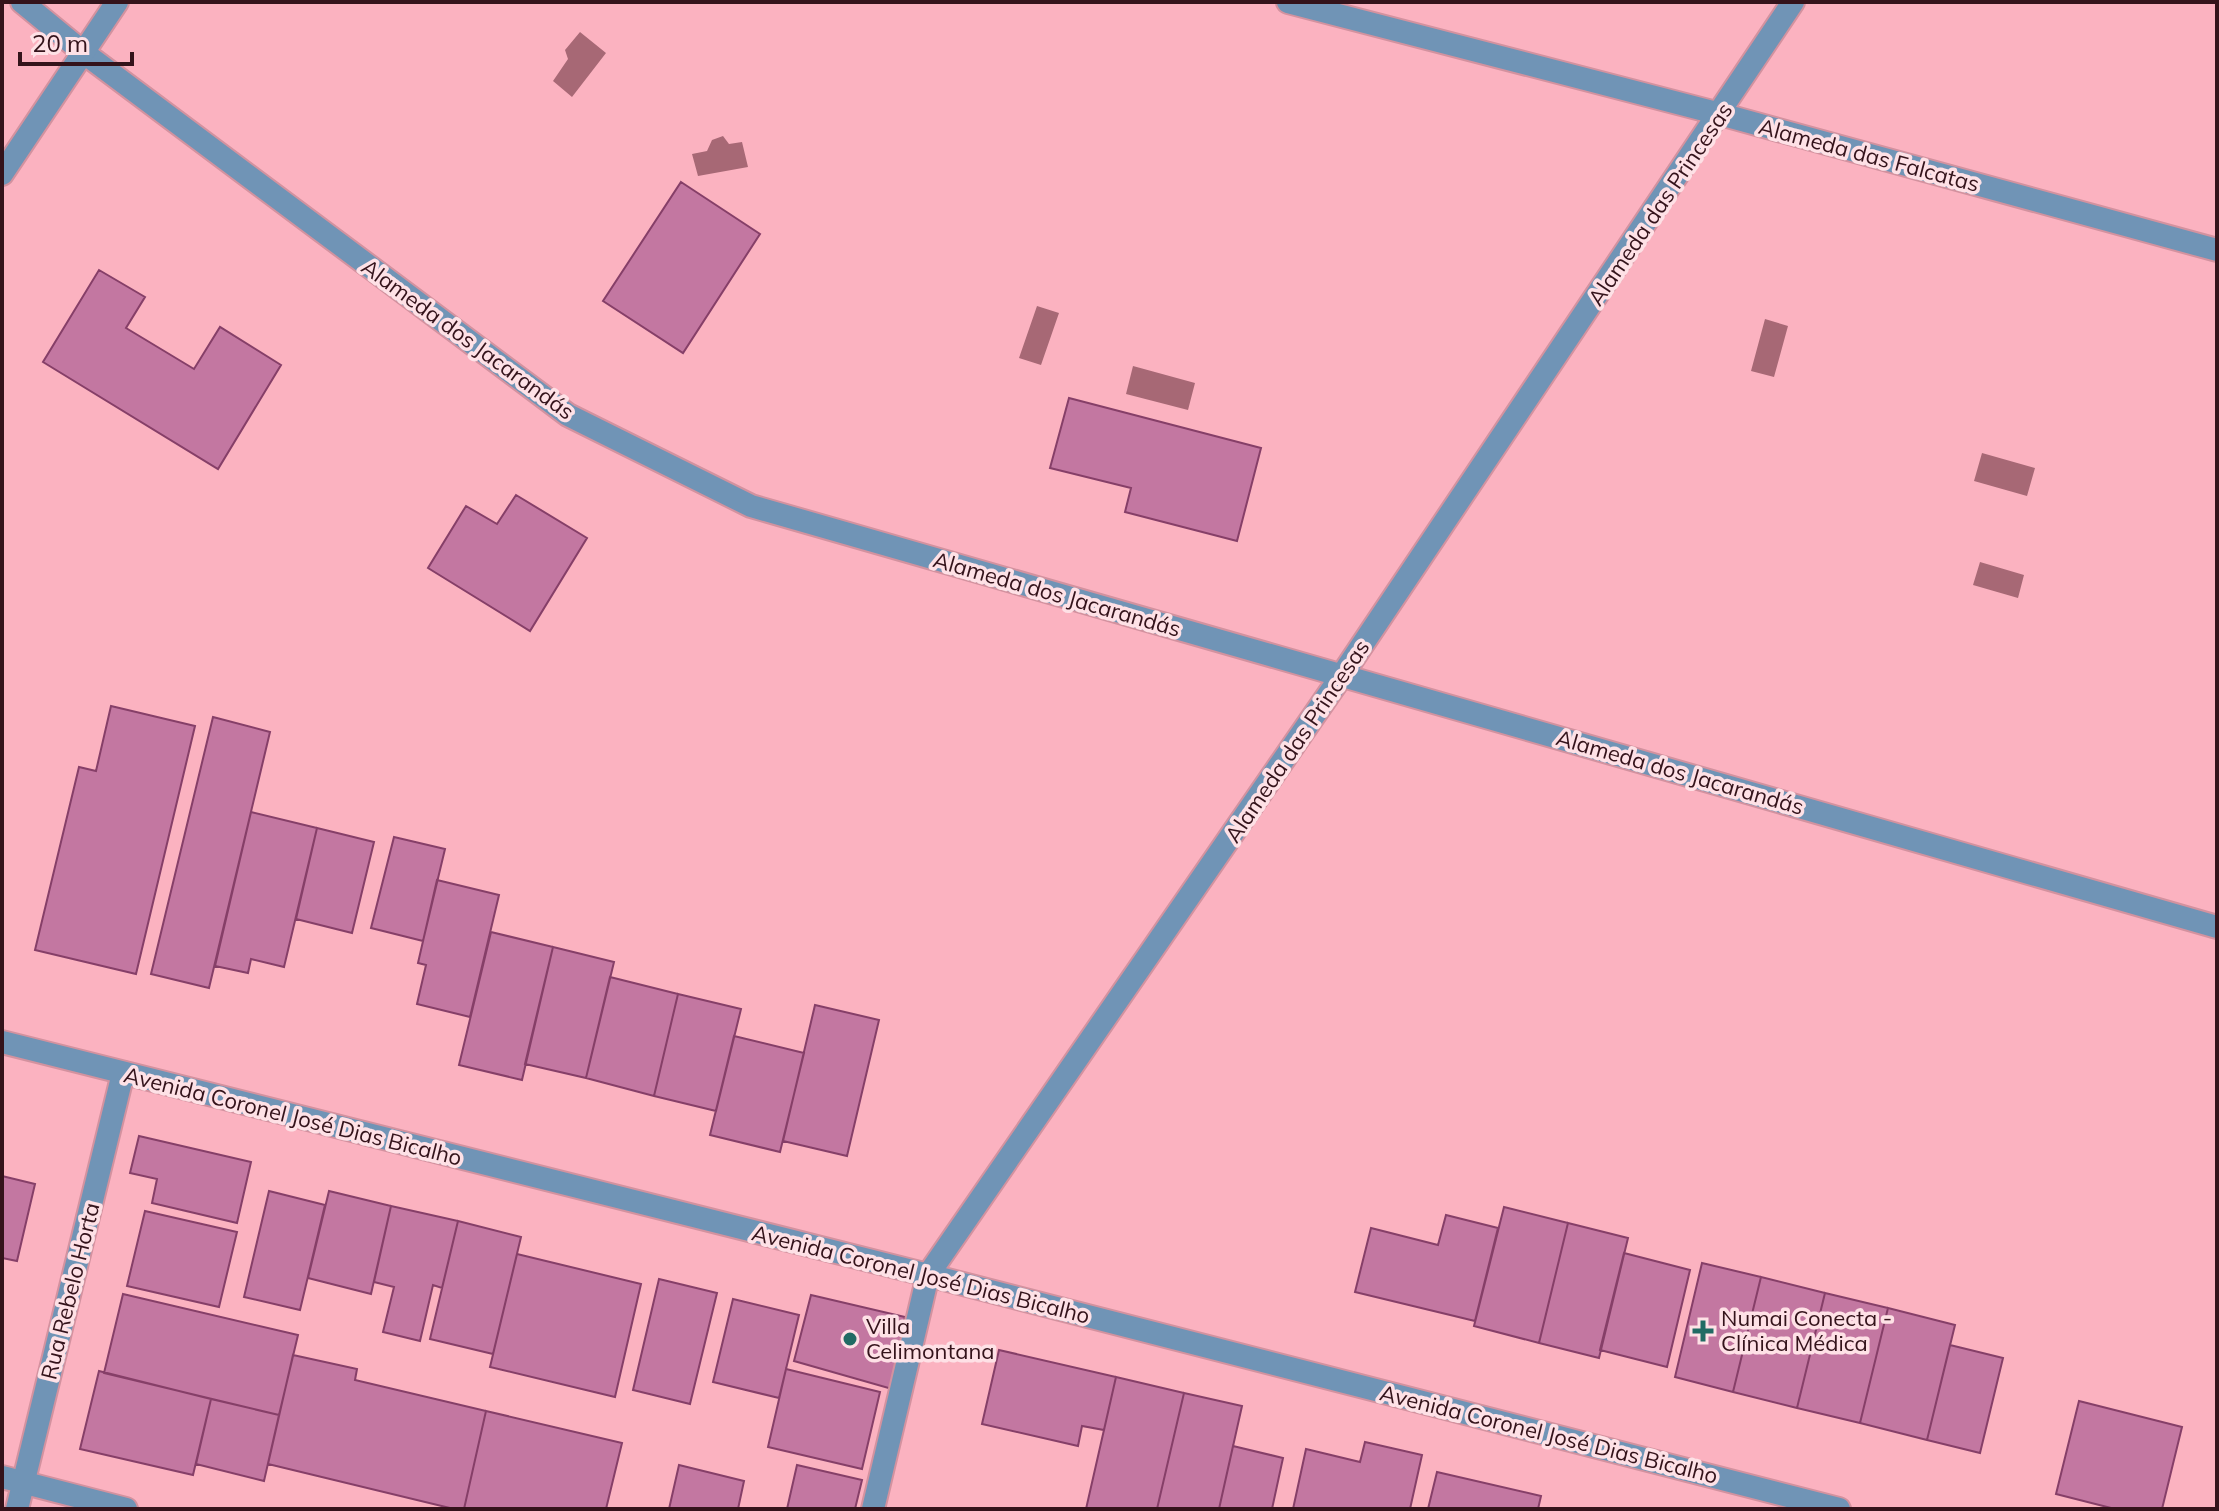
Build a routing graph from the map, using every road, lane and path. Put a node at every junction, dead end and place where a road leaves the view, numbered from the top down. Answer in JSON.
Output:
{"nodes":[{"id":1,"x":22,"y":2,"type":"edge"},
{"id":2,"x":117,"y":2,"type":"edge"},
{"id":3,"x":1288,"y":2,"type":"edge"},
{"id":4,"x":1793,"y":2,"type":"edge"},
{"id":5,"x":84,"y":53,"type":"junction"},
{"id":6,"x":1720,"y":114,"type":"junction"},
{"id":7,"x":2,"y":174,"type":"edge"},
{"id":8,"x":2217,"y":250,"type":"edge"},
{"id":9,"x":1342,"y":675,"type":"junction"},
{"id":10,"x":2217,"y":927,"type":"edge"},
{"id":11,"x":2,"y":1042,"type":"edge"},
{"id":12,"x":123,"y":1073,"type":"junction"},
{"id":13,"x":928,"y":1275,"type":"junction"},
{"id":14,"x":13,"y":1480,"type":"edge"},
{"id":15,"x":17,"y":1509,"type":"edge"},
{"id":16,"x":126,"y":1509,"type":"edge"},
{"id":17,"x":873,"y":1509,"type":"edge"},
{"id":18,"x":1839,"y":1509,"type":"edge"}],
"edges":[{"from":1,"to":5,"type":"street","name":"Alameda dos Jacarandás"},
{"from":2,"to":5,"type":"street"},
{"from":3,"to":6,"type":"street","name":"Alameda das Falcatas"},
{"from":4,"to":6,"type":"street","name":"Alameda das Princesas"},
{"from":5,"to":7,"type":"street"},
{"from":5,"to":9,"type":"street","name":"Alameda dos Jacarandás"},
{"from":6,"to":8,"type":"street","name":"Alameda das Falcatas"},
{"from":6,"to":9,"type":"street","name":"Alameda das Princesas"},
{"from":9,"to":10,"type":"street","name":"Alameda dos Jacarandás"},
{"from":9,"to":13,"type":"street","name":"Alameda das Princesas"},
{"from":11,"to":12,"type":"street","name":"Avenida Coronel José Dias Bicalho"},
{"from":12,"to":13,"type":"street","name":"Avenida Coronel José Dias Bicalho"},
{"from":12,"to":14,"type":"street","name":"Rua Rebelo Horta"},
{"from":13,"to":17,"type":"street","name":"Alameda das Princesas"},
{"from":13,"to":18,"type":"street","name":"Avenida Coronel José Dias Bicalho"},
{"from":14,"to":15,"type":"street","name":"Rua Rebelo Horta"},
{"from":14,"to":16,"type":"street"}]}
